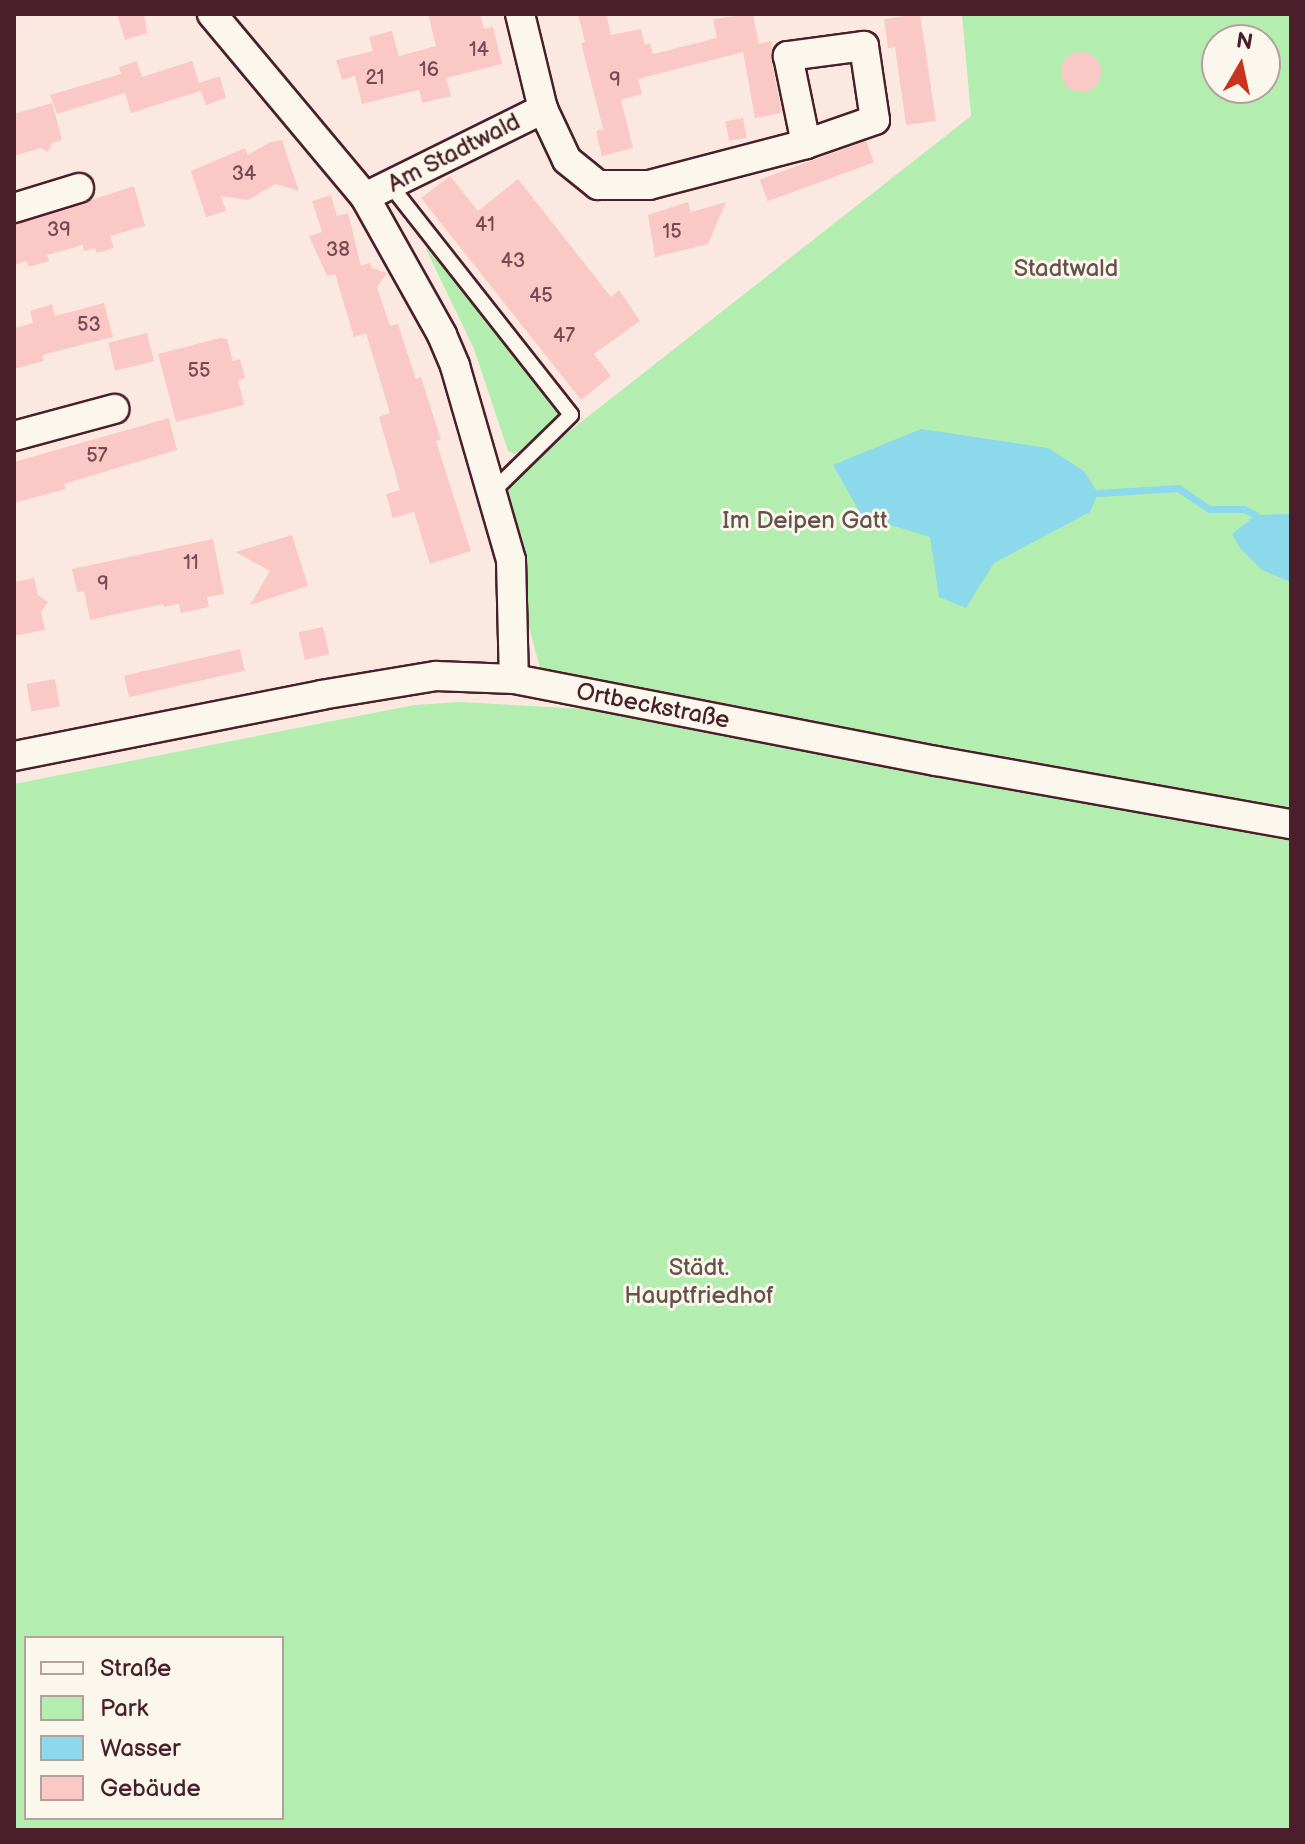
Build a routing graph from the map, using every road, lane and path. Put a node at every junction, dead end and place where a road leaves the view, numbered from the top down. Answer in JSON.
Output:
{"nodes":[{"id":1,"x":212,"y":14,"type":"edge"},
{"id":2,"x":520,"y":14,"type":"edge"},
{"id":3,"x":543,"y":109,"type":"junction"},
{"id":4,"x":806,"y":144,"type":"dead end"},
{"id":5,"x":79,"y":188,"type":"dead end"},
{"id":6,"x":378,"y":192,"type":"junction"},
{"id":7,"x":14,"y":208,"type":"edge"},
{"id":8,"x":114,"y":409,"type":"dead end"},
{"id":9,"x":14,"y":436,"type":"edge"},
{"id":10,"x":493,"y":491,"type":"junction"},
{"id":11,"x":514,"y":679,"type":"junction"},
{"id":12,"x":14,"y":756,"type":"edge"},
{"id":13,"x":1291,"y":824,"type":"edge"}],
"edges":[{"from":1,"to":6,"type":"street"},
{"from":2,"to":3,"type":"street","name":"Am Stadtwald"},
{"from":3,"to":4,"type":"street","name":"Am Stadtwald"},
{"from":3,"to":6,"type":"street","name":"Am Stadtwald"},
{"from":5,"to":7,"type":"street"},
{"from":6,"to":10,"type":"street"},
{"from":6,"to":10,"type":"lane"},
{"from":8,"to":9,"type":"street"},
{"from":10,"to":11,"type":"street"},
{"from":11,"to":12,"type":"street","name":"Ortbeckstraße"},
{"from":11,"to":13,"type":"street","name":"Ortbeckstraße"}]}
